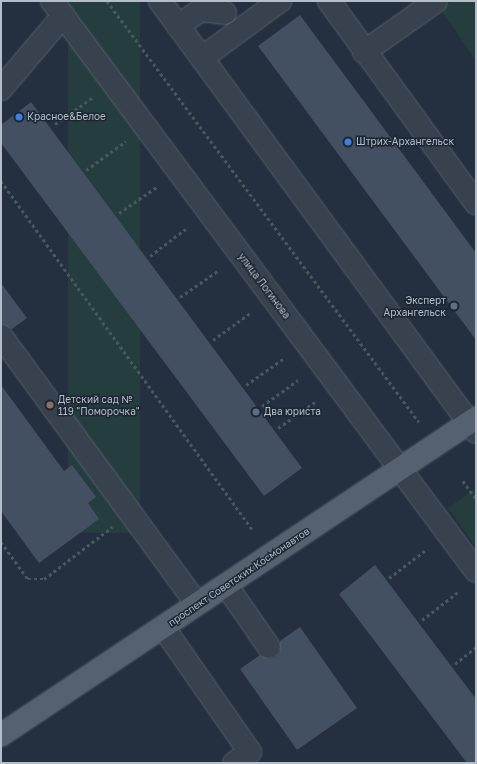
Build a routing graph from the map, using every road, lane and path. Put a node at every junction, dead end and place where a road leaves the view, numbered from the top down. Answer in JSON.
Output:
{"nodes":[{"id":1,"x":107,"y":1,"type":"edge"},
{"id":2,"x":160,"y":1,"type":"edge"},
{"id":3,"x":280,"y":1,"type":"edge"},
{"id":4,"x":330,"y":1,"type":"edge"},
{"id":5,"x":436,"y":1,"type":"edge"},
{"id":6,"x":58,"y":8,"type":"edge"},
{"id":7,"x":225,"y":13,"type":"dead end"},
{"id":8,"x":178,"y":26,"type":"junction"},
{"id":9,"x":364,"y":52,"type":"junction"},
{"id":10,"x":202,"y":58,"type":"junction"},
{"id":11,"x":1,"y":89,"type":"edge"},
{"id":12,"x":94,"y":97,"type":"dead end"},
{"id":13,"x":55,"y":124,"type":"dead end"},
{"id":14,"x":126,"y":141,"type":"dead end"},
{"id":15,"x":86,"y":170,"type":"dead end"},
{"id":16,"x":1,"y":181,"type":"edge"},
{"id":17,"x":158,"y":186,"type":"dead end"},
{"id":18,"x":476,"y":203,"type":"edge"},
{"id":19,"x":119,"y":213,"type":"dead end"},
{"id":20,"x":188,"y":228,"type":"dead end"},
{"id":21,"x":150,"y":256,"type":"dead end"},
{"id":22,"x":219,"y":270,"type":"dead end"},
{"id":23,"x":180,"y":298,"type":"dead end"},
{"id":24,"x":250,"y":313,"type":"dead end"},
{"id":25,"x":1,"y":336,"type":"edge"},
{"id":26,"x":213,"y":340,"type":"dead end"},
{"id":27,"x":283,"y":359,"type":"dead end"},
{"id":28,"x":298,"y":380,"type":"dead end"},
{"id":29,"x":246,"y":385,"type":"dead end"},
{"id":30,"x":314,"y":402,"type":"dead end"},
{"id":31,"x":262,"y":406,"type":"dead end"},
{"id":32,"x":419,"y":422,"type":"dead end"},
{"id":33,"x":474,"y":424,"type":"edge"},
{"id":34,"x":278,"y":428,"type":"dead end"},
{"id":35,"x":400,"y":469,"type":"junction"},
{"id":36,"x":463,"y":481,"type":"dead end"},
{"id":37,"x":476,"y":499,"type":"edge"},
{"id":38,"x":131,"y":513,"type":"junction"},
{"id":39,"x":253,"y":531,"type":"dead end"},
{"id":40,"x":1,"y":542,"type":"edge"},
{"id":41,"x":427,"y":549,"type":"dead end"},
{"id":42,"x":476,"y":571,"type":"edge"},
{"id":43,"x":390,"y":578,"type":"dead end"},
{"id":44,"x":226,"y":585,"type":"junction"},
{"id":45,"x":458,"y":592,"type":"dead end"},
{"id":46,"x":197,"y":604,"type":"junction"},
{"id":47,"x":422,"y":620,"type":"dead end"},
{"id":48,"x":163,"y":627,"type":"junction"},
{"id":49,"x":268,"y":647,"type":"dead end"},
{"id":50,"x":476,"y":647,"type":"edge"},
{"id":51,"x":455,"y":664,"type":"dead end"},
{"id":52,"x":1,"y":735,"type":"edge"},
{"id":53,"x":234,"y":763,"type":"edge"}],
"edges":[{"from":1,"to":32,"type":"path"},
{"from":2,"to":8,"type":"street"},
{"from":3,"to":10,"type":"street"},
{"from":4,"to":9,"type":"street"},
{"from":5,"to":9,"type":"street"},
{"from":6,"to":11,"type":"street"},
{"from":6,"to":35,"type":"street","name":"улица Логинова"},
{"from":7,"to":8,"type":"street"},
{"from":8,"to":10,"type":"street"},
{"from":9,"to":18,"type":"street"},
{"from":10,"to":33,"type":"street"},
{"from":12,"to":13,"type":"path"},
{"from":14,"to":15,"type":"path"},
{"from":16,"to":39,"type":"path"},
{"from":17,"to":19,"type":"path"},
{"from":20,"to":21,"type":"path"},
{"from":22,"to":23,"type":"path"},
{"from":24,"to":26,"type":"path"},
{"from":25,"to":38,"type":"street"},
{"from":27,"to":29,"type":"path"},
{"from":28,"to":31,"type":"path"},
{"from":30,"to":34,"type":"path"},
{"from":33,"to":35,"type":"main road","name":"проспект Советских Космонавтов"},
{"from":35,"to":42,"type":"street","name":"улица Логинова"},
{"from":35,"to":44,"type":"main road","name":"проспект Советских Космонавтов"},
{"from":36,"to":37,"type":"path"},
{"from":38,"to":40,"type":"path"},
{"from":38,"to":46,"type":"street"},
{"from":41,"to":43,"type":"path"},
{"from":44,"to":46,"type":"main road","name":"проспект Советских Космонавтов"},
{"from":44,"to":49,"type":"street"},
{"from":45,"to":47,"type":"path"},
{"from":46,"to":48,"type":"main road","name":"проспект Советских Космонавтов"},
{"from":48,"to":52,"type":"main road","name":"проспект Советских Космонавтов"},
{"from":48,"to":53,"type":"street"},
{"from":50,"to":51,"type":"path"}]}
